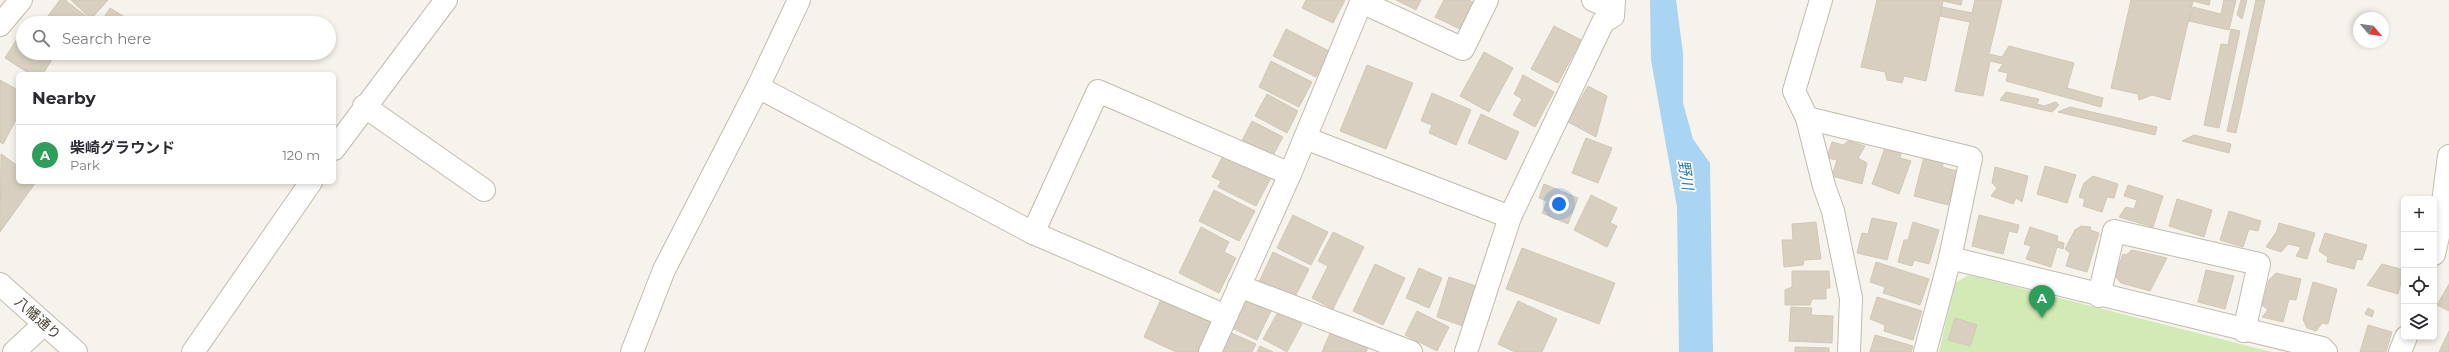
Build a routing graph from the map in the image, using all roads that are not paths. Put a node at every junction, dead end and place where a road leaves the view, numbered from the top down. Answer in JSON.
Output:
{"nodes":[{"id":1,"x":21,"y":0,"type":"edge"},
{"id":2,"x":446,"y":0,"type":"edge"},
{"id":3,"x":799,"y":0,"type":"edge"},
{"id":4,"x":1487,"y":0,"type":"edge"},
{"id":5,"x":1593,"y":0,"type":"edge"},
{"id":6,"x":1821,"y":0,"type":"edge"},
{"id":7,"x":1362,"y":1,"type":"edge"},
{"id":8,"x":1613,"y":5,"type":"edge"},
{"id":9,"x":0,"y":25,"type":"edge"},
{"id":10,"x":758,"y":87,"type":"junction"},
{"id":11,"x":364,"y":106,"type":"junction"},
{"id":12,"x":1807,"y":118,"type":"junction"},
{"id":13,"x":1305,"y":138,"type":"junction"},
{"id":14,"x":336,"y":146,"type":"edge"},
{"id":15,"x":2449,"y":156,"type":"edge"},
{"id":16,"x":1290,"y":174,"type":"junction"},
{"id":17,"x":310,"y":184,"type":"edge"},
{"id":18,"x":484,"y":190,"type":"dead end"},
{"id":19,"x":1510,"y":216,"type":"junction"},
{"id":20,"x":1033,"y":233,"type":"junction"},
{"id":21,"x":2437,"y":241,"type":"edge"},
{"id":22,"x":1950,"y":258,"type":"junction"},
{"id":23,"x":0,"y":284,"type":"edge"},
{"id":24,"x":1239,"y":286,"type":"junction"},
{"id":25,"x":2099,"y":296,"type":"junction"},
{"id":26,"x":1226,"y":316,"type":"junction"},
{"id":27,"x":44,"y":324,"type":"junction"},
{"id":28,"x":2244,"y":331,"type":"junction"},
{"id":29,"x":2405,"y":340,"type":"edge"},
{"id":30,"x":14,"y":352,"type":"edge"},
{"id":31,"x":76,"y":352,"type":"edge"},
{"id":32,"x":193,"y":352,"type":"edge"},
{"id":33,"x":632,"y":352,"type":"edge"},
{"id":34,"x":1210,"y":352,"type":"edge"},
{"id":35,"x":1411,"y":352,"type":"edge"},
{"id":36,"x":1466,"y":352,"type":"edge"},
{"id":37,"x":1849,"y":352,"type":"edge"},
{"id":38,"x":1925,"y":352,"type":"edge"},
{"id":39,"x":2326,"y":352,"type":"edge"},
{"id":40,"x":2400,"y":352,"type":"edge"}],
"edges":[{"from":1,"to":9,"type":"street"},
{"from":2,"to":11,"type":"street"},
{"from":3,"to":10,"type":"street"},
{"from":4,"to":7,"type":"street"},
{"from":5,"to":8,"type":"street"},
{"from":6,"to":12,"type":"street"},
{"from":7,"to":13,"type":"street"},
{"from":8,"to":19,"type":"street"},
{"from":10,"to":20,"type":"street"},
{"from":10,"to":33,"type":"street"},
{"from":11,"to":14,"type":"street"},
{"from":11,"to":18,"type":"street"},
{"from":12,"to":22,"type":"street"},
{"from":12,"to":37,"type":"street"},
{"from":13,"to":16,"type":"street"},
{"from":13,"to":19,"type":"street"},
{"from":15,"to":21,"type":"street"},
{"from":16,"to":20,"type":"street"},
{"from":16,"to":24,"type":"street"},
{"from":17,"to":32,"type":"street"},
{"from":19,"to":36,"type":"street"},
{"from":20,"to":26,"type":"street"},
{"from":22,"to":25,"type":"street"},
{"from":22,"to":38,"type":"street"},
{"from":23,"to":27,"type":"street","name":"八幡通り"},
{"from":24,"to":26,"type":"street"},
{"from":24,"to":35,"type":"street"},
{"from":25,"to":28,"type":"street"},
{"from":25,"to":28,"type":"street"},
{"from":26,"to":34,"type":"street"},
{"from":27,"to":30,"type":"street"},
{"from":27,"to":31,"type":"street","name":"八幡通り"},
{"from":28,"to":39,"type":"street"},
{"from":29,"to":40,"type":"street"}]}
